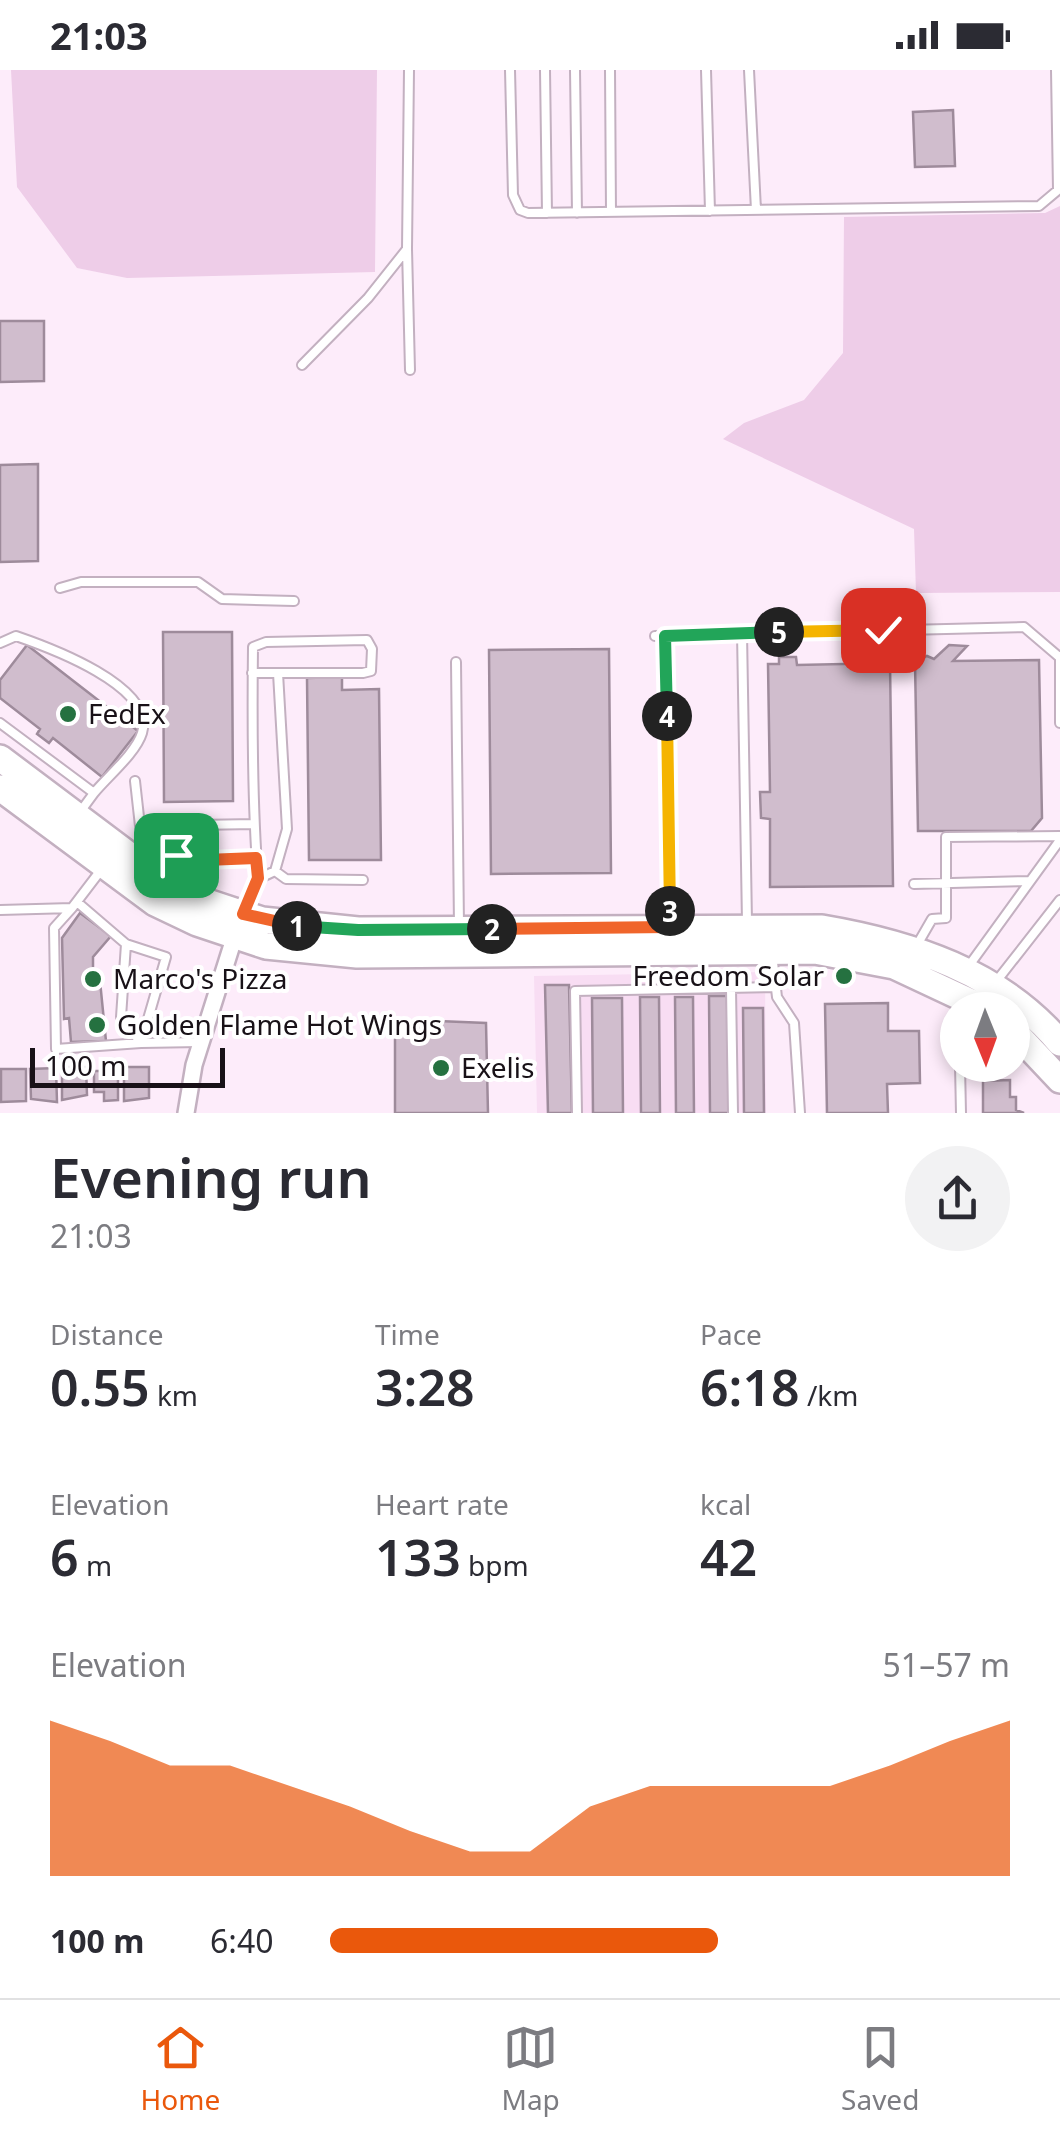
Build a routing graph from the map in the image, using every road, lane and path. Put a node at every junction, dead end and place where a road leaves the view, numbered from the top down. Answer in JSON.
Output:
{"nodes":[{"id":1,"x":409,"y":70,"type":"edge"},
{"id":2,"x":510,"y":70,"type":"edge"},
{"id":3,"x":545,"y":70,"type":"edge"},
{"id":4,"x":575,"y":70,"type":"edge"},
{"id":5,"x":610,"y":70,"type":"edge"},
{"id":6,"x":706,"y":70,"type":"edge"},
{"id":7,"x":750,"y":70,"type":"edge"},
{"id":8,"x":1056,"y":70,"type":"edge"},
{"id":9,"x":710,"y":210,"type":"junction"},
{"id":10,"x":756,"y":210,"type":"junction"},
{"id":11,"x":577,"y":212,"type":"junction"},
{"id":12,"x":612,"y":212,"type":"junction"},
{"id":13,"x":547,"y":213,"type":"junction"},
{"id":14,"x":406,"y":249,"type":"junction"},
{"id":15,"x":302,"y":365,"type":"dead end"},
{"id":16,"x":410,"y":370,"type":"dead end"},
{"id":17,"x":60,"y":588,"type":"dead end"},
{"id":18,"x":294,"y":602,"type":"dead end"},
{"id":19,"x":742,"y":633,"type":"junction"},
{"id":20,"x":0,"y":643,"type":"edge"},
{"id":21,"x":1059,"y":656,"type":"edge"},
{"id":22,"x":456,"y":662,"type":"dead end"},
{"id":23,"x":252,"y":673,"type":"junction"},
{"id":24,"x":278,"y":673,"type":"junction"},
{"id":25,"x":0,"y":722,"type":"edge"},
{"id":26,"x":1060,"y":722,"type":"edge"},
{"id":27,"x":0,"y":758,"type":"edge"},
{"id":28,"x":135,"y":782,"type":"dead end"},
{"id":29,"x":0,"y":788,"type":"edge"},
{"id":30,"x":94,"y":793,"type":"junction"},
{"id":31,"x":77,"y":816,"type":"junction"},
{"id":32,"x":254,"y":824,"type":"junction"},
{"id":33,"x":140,"y":826,"type":"junction"},
{"id":34,"x":1060,"y":838,"type":"edge"},
{"id":35,"x":256,"y":858,"type":"junction"},
{"id":36,"x":103,"y":868,"type":"junction"},
{"id":37,"x":274,"y":871,"type":"junction"},
{"id":38,"x":258,"y":878,"type":"junction"},
{"id":39,"x":363,"y":880,"type":"dead end"},
{"id":40,"x":1030,"y":881,"type":"junction"},
{"id":41,"x":946,"y":883,"type":"junction"},
{"id":42,"x":914,"y":884,"type":"dead end"},
{"id":43,"x":1060,"y":900,"type":"edge"},
{"id":44,"x":74,"y":905,"type":"junction"},
{"id":45,"x":0,"y":910,"type":"edge"},
{"id":46,"x":239,"y":925,"type":"junction"},
{"id":47,"x":670,"y":927,"type":"junction"},
{"id":48,"x":459,"y":929,"type":"junction"},
{"id":49,"x":763,"y":934,"type":"junction"},
{"id":50,"x":126,"y":944,"type":"junction"},
{"id":51,"x":915,"y":949,"type":"junction"},
{"id":52,"x":776,"y":987,"type":"junction"},
{"id":53,"x":731,"y":990,"type":"junction"},
{"id":54,"x":968,"y":992,"type":"edge"},
{"id":55,"x":972,"y":992,"type":"edge"},
{"id":56,"x":977,"y":992,"type":"edge"},
{"id":57,"x":979,"y":992,"type":"edge"},
{"id":58,"x":1030,"y":1026,"type":"edge"},
{"id":59,"x":202,"y":1042,"type":"junction"},
{"id":60,"x":141,"y":1043,"type":"junction"},
{"id":61,"x":1060,"y":1043,"type":"edge"},
{"id":62,"x":1030,"y":1048,"type":"edge"},
{"id":63,"x":1060,"y":1080,"type":"edge"},
{"id":64,"x":960,"y":1082,"type":"edge"},
{"id":65,"x":186,"y":1113,"type":"edge"},
{"id":66,"x":577,"y":1113,"type":"edge"},
{"id":67,"x":732,"y":1113,"type":"edge"},
{"id":68,"x":800,"y":1113,"type":"edge"},
{"id":69,"x":961,"y":1113,"type":"edge"}],
"edges":[{"from":1,"to":14,"type":"lane"},
{"from":2,"to":13,"type":"lane"},
{"from":3,"to":13,"type":"lane"},
{"from":4,"to":11,"type":"lane"},
{"from":5,"to":12,"type":"lane"},
{"from":6,"to":9,"type":"lane"},
{"from":7,"to":10,"type":"lane"},
{"from":8,"to":10,"type":"lane"},
{"from":9,"to":10,"type":"lane"},
{"from":9,"to":12,"type":"lane"},
{"from":11,"to":12,"type":"lane"},
{"from":11,"to":13,"type":"lane"},
{"from":14,"to":15,"type":"lane"},
{"from":14,"to":16,"type":"lane"},
{"from":17,"to":18,"type":"lane"},
{"from":19,"to":21,"type":"lane"},
{"from":19,"to":47,"type":"lane"},
{"from":19,"to":49,"type":"lane"},
{"from":20,"to":30,"type":"lane"},
{"from":21,"to":26,"type":"lane"},
{"from":22,"to":48,"type":"lane"},
{"from":23,"to":24,"type":"lane"},
{"from":23,"to":24,"type":"lane"},
{"from":23,"to":32,"type":"lane"},
{"from":24,"to":37,"type":"lane"},
{"from":25,"to":30,"type":"lane"},
{"from":27,"to":31,"type":"main road"},
{"from":28,"to":33,"type":"lane"},
{"from":29,"to":36,"type":"main road"},
{"from":30,"to":31,"type":"lane"},
{"from":31,"to":46,"type":"main road"},
{"from":32,"to":33,"type":"lane"},
{"from":32,"to":35,"type":"lane"},
{"from":33,"to":35,"type":"lane"},
{"from":34,"to":40,"type":"lane"},
{"from":34,"to":41,"type":"lane"},
{"from":35,"to":38,"type":"lane"},
{"from":36,"to":44,"type":"lane"},
{"from":36,"to":46,"type":"main road"},
{"from":37,"to":38,"type":"lane"},
{"from":37,"to":39,"type":"lane"},
{"from":38,"to":46,"type":"lane"},
{"from":40,"to":41,"type":"lane"},
{"from":40,"to":56,"type":"lane"},
{"from":41,"to":42,"type":"lane"},
{"from":41,"to":51,"type":"lane"},
{"from":43,"to":57,"type":"lane"},
{"from":44,"to":45,"type":"lane"},
{"from":44,"to":50,"type":"lane"},
{"from":44,"to":60,"type":"lane"},
{"from":46,"to":48,"type":"main road"},
{"from":46,"to":49,"type":"main road"},
{"from":46,"to":59,"type":"street"},
{"from":47,"to":48,"type":"main road"},
{"from":47,"to":49,"type":"main road"},
{"from":49,"to":51,"type":"main road"},
{"from":49,"to":52,"type":"lane"},
{"from":49,"to":54,"type":"main road"},
{"from":50,"to":60,"type":"lane"},
{"from":50,"to":60,"type":"lane"},
{"from":51,"to":55,"type":"main road"},
{"from":52,"to":53,"type":"lane"},
{"from":52,"to":68,"type":"lane"},
{"from":53,"to":66,"type":"lane"},
{"from":53,"to":67,"type":"lane"},
{"from":58,"to":61,"type":"main road"},
{"from":59,"to":60,"type":"lane"},
{"from":59,"to":65,"type":"street"},
{"from":62,"to":63,"type":"main road"},
{"from":64,"to":69,"type":"lane"}]}
